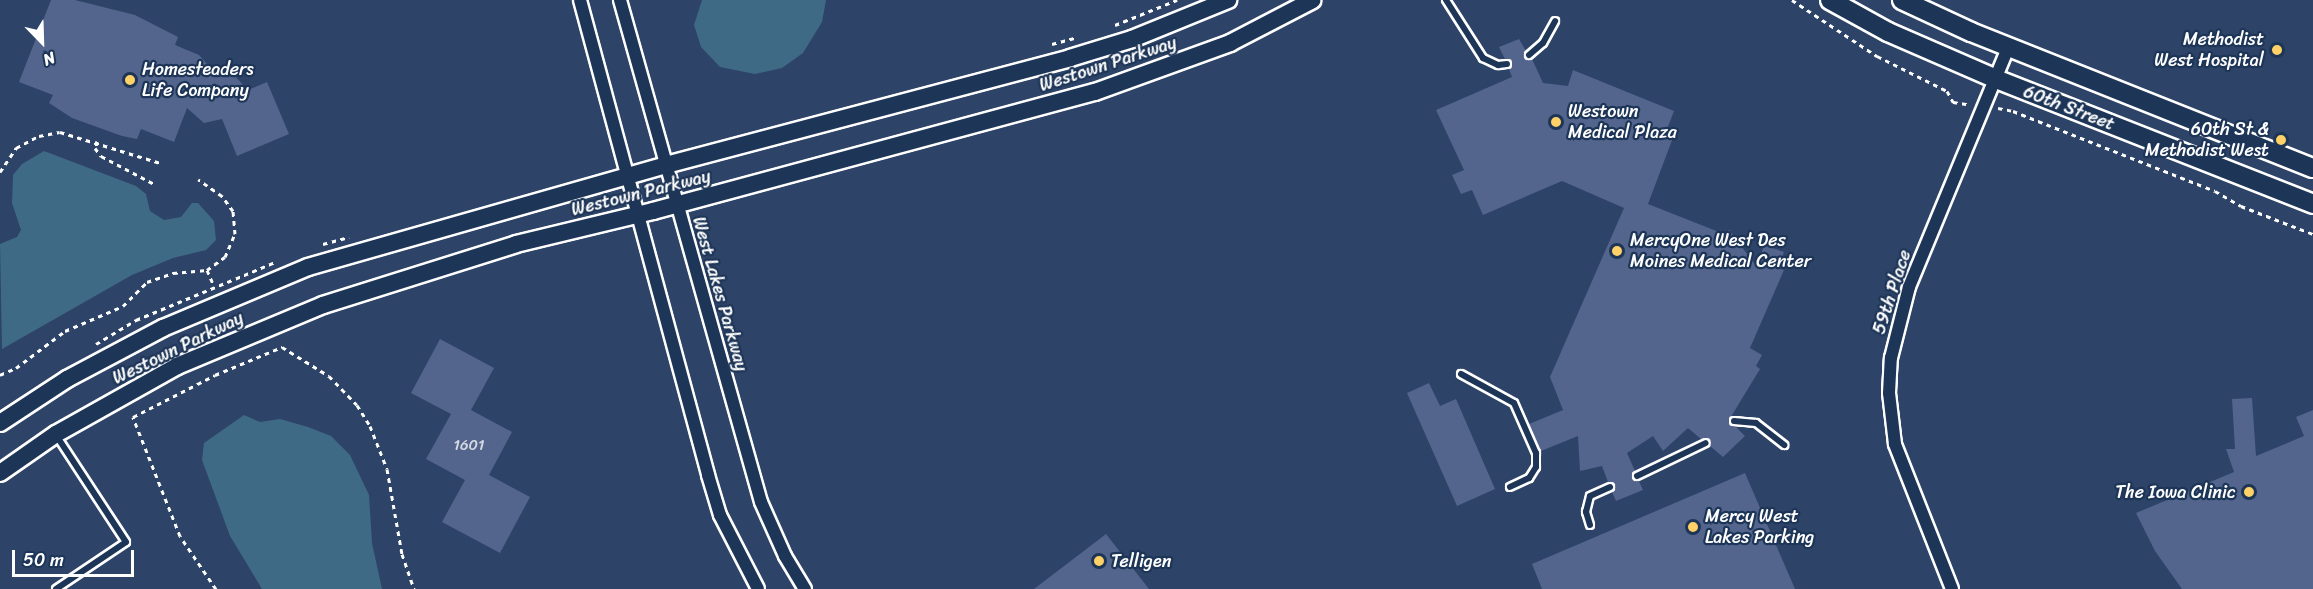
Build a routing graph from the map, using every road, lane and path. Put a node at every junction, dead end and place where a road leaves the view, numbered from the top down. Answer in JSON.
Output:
{"nodes":[{"id":1,"x":580,"y":0,"type":"edge"},
{"id":2,"x":620,"y":0,"type":"edge"},
{"id":3,"x":1177,"y":0,"type":"edge"},
{"id":4,"x":1228,"y":0,"type":"edge"},
{"id":5,"x":1313,"y":0,"type":"edge"},
{"id":6,"x":1446,"y":0,"type":"edge"},
{"id":7,"x":1792,"y":0,"type":"edge"},
{"id":8,"x":1830,"y":0,"type":"edge"},
{"id":9,"x":1902,"y":0,"type":"edge"},
{"id":10,"x":1556,"y":21,"type":"dead end"},
{"id":11,"x":1110,"y":28,"type":"dead end"},
{"id":12,"x":1077,"y":37,"type":"dead end"},
{"id":13,"x":1045,"y":46,"type":"dead end"},
{"id":14,"x":2009,"y":46,"type":"junction"},
{"id":15,"x":1529,"y":55,"type":"dead end"},
{"id":16,"x":1507,"y":64,"type":"dead end"},
{"id":17,"x":1996,"y":79,"type":"junction"},
{"id":18,"x":1959,"y":103,"type":"dead end"},
{"id":19,"x":2011,"y":110,"type":"dead end"},
{"id":20,"x":97,"y":141,"type":"junction"},
{"id":21,"x":160,"y":163,"type":"dead end"},
{"id":22,"x":666,"y":165,"type":"junction"},
{"id":23,"x":2313,"y":168,"type":"edge"},
{"id":24,"x":0,"y":172,"type":"edge"},
{"id":25,"x":628,"y":177,"type":"junction"},
{"id":26,"x":198,"y":179,"type":"dead end"},
{"id":27,"x":156,"y":185,"type":"dead end"},
{"id":28,"x":2313,"y":204,"type":"edge"},
{"id":29,"x":676,"y":205,"type":"junction"},
{"id":30,"x":638,"y":214,"type":"junction"},
{"id":31,"x":2313,"y":234,"type":"edge"},
{"id":32,"x":207,"y":270,"type":"junction"},
{"id":33,"x":214,"y":286,"type":"dead end"},
{"id":34,"x":1461,"y":374,"type":"dead end"},
{"id":35,"x":0,"y":375,"type":"edge"},
{"id":36,"x":1734,"y":422,"type":"dead end"},
{"id":37,"x":0,"y":423,"type":"edge"},
{"id":38,"x":56,"y":434,"type":"junction"},
{"id":39,"x":1706,"y":443,"type":"dead end"},
{"id":40,"x":1784,"y":445,"type":"dead end"},
{"id":41,"x":0,"y":473,"type":"edge"},
{"id":42,"x":1637,"y":476,"type":"dead end"},
{"id":43,"x":1510,"y":487,"type":"dead end"},
{"id":44,"x":1610,"y":487,"type":"dead end"},
{"id":45,"x":1590,"y":525,"type":"dead end"},
{"id":46,"x":56,"y":589,"type":"edge"},
{"id":47,"x":216,"y":589,"type":"edge"},
{"id":48,"x":414,"y":589,"type":"edge"},
{"id":49,"x":758,"y":589,"type":"edge"},
{"id":50,"x":805,"y":589,"type":"edge"},
{"id":51,"x":1952,"y":589,"type":"edge"}],
"edges":[{"from":1,"to":25,"type":"street"},
{"from":2,"to":22,"type":"street","name":"West Lakes Parkway"},
{"from":3,"to":11,"type":"path"},
{"from":4,"to":22,"type":"street","name":"Westown Parkway"},
{"from":5,"to":29,"type":"street","name":"Westown Parkway"},
{"from":6,"to":16,"type":"lane"},
{"from":7,"to":18,"type":"path"},
{"from":8,"to":17,"type":"main road","name":"60th Street"},
{"from":9,"to":14,"type":"main road","name":"60th Street"},
{"from":10,"to":15,"type":"lane"},
{"from":12,"to":13,"type":"path"},
{"from":14,"to":17,"type":"street","name":"59th Place"},
{"from":14,"to":23,"type":"main road","name":"60th Street"},
{"from":17,"to":28,"type":"main road","name":"60th Street"},
{"from":17,"to":51,"type":"street","name":"59th Place"},
{"from":19,"to":31,"type":"path"},
{"from":20,"to":21,"type":"path"},
{"from":20,"to":24,"type":"path"},
{"from":20,"to":27,"type":"path"},
{"from":22,"to":25,"type":"street","name":"Westown Parkway"},
{"from":22,"to":29,"type":"street","name":"West Lakes Parkway"},
{"from":25,"to":30,"type":"street"},
{"from":25,"to":37,"type":"street","name":"Westown Parkway"},
{"from":26,"to":32,"type":"path"},
{"from":29,"to":30,"type":"street","name":"Westown Parkway"},
{"from":29,"to":50,"type":"street","name":"West Lakes Parkway"},
{"from":30,"to":38,"type":"street","name":"Westown Parkway"},
{"from":30,"to":49,"type":"street"},
{"from":32,"to":33,"type":"path"},
{"from":32,"to":35,"type":"path"},
{"from":34,"to":43,"type":"lane"},
{"from":36,"to":40,"type":"lane"},
{"from":38,"to":41,"type":"street","name":"Westown Parkway"},
{"from":38,"to":46,"type":"lane"},
{"from":39,"to":42,"type":"lane"},
{"from":44,"to":45,"type":"lane"},
{"from":47,"to":48,"type":"path"}]}
